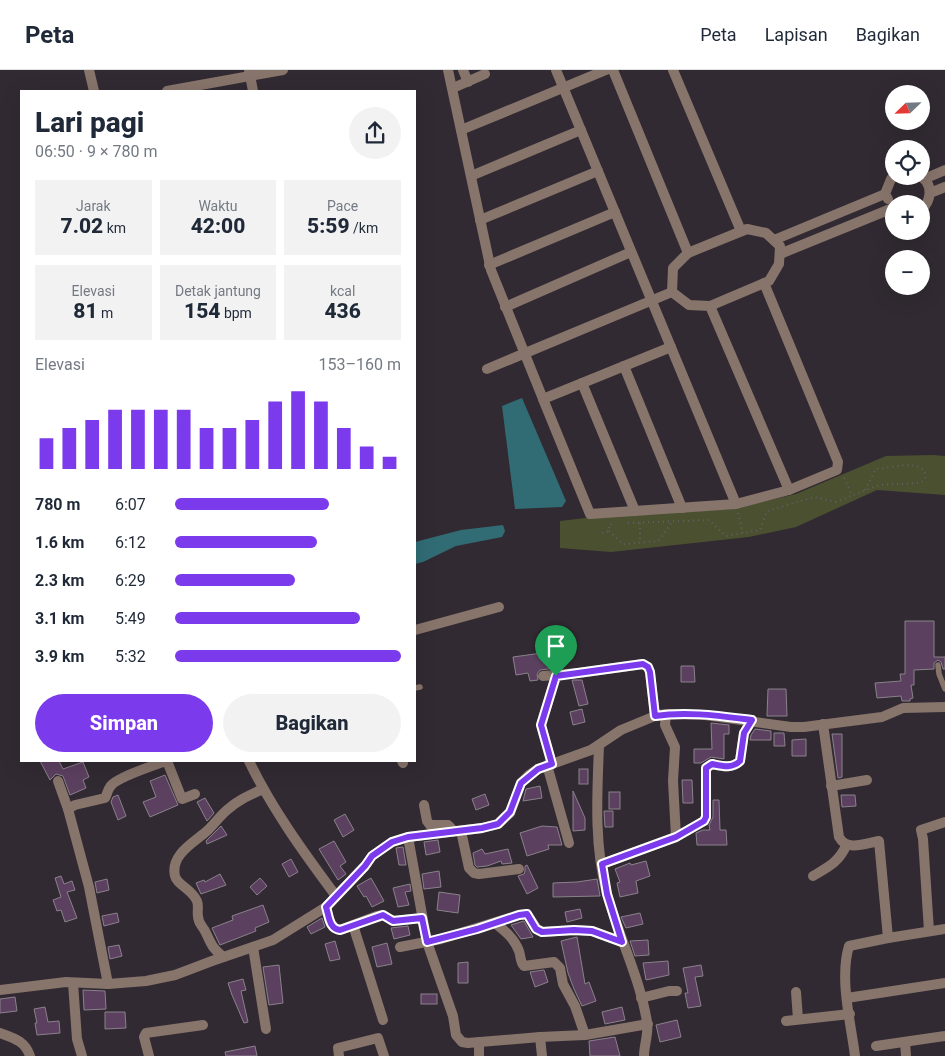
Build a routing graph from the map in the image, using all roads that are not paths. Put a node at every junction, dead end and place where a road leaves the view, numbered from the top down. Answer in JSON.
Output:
{"nodes":[{"id":1,"x":89,"y":70,"type":"edge"},
{"id":2,"x":283,"y":70,"type":"edge"},
{"id":3,"x":448,"y":70,"type":"edge"},
{"id":4,"x":463,"y":70,"type":"edge"},
{"id":5,"x":556,"y":70,"type":"edge"},
{"id":6,"x":606,"y":70,"type":"edge"},
{"id":7,"x":613,"y":70,"type":"edge"},
{"id":8,"x":673,"y":70,"type":"edge"},
{"id":9,"x":250,"y":73,"type":"edge"},
{"id":10,"x":485,"y":74,"type":"dead end"},
{"id":11,"x":468,"y":82,"type":"junction"},
{"id":12,"x":563,"y":87,"type":"junction"},
{"id":13,"x":200,"y":88,"type":"edge"},
{"id":14,"x":453,"y":88,"type":"junction"},
{"id":15,"x":94,"y":90,"type":"edge"},
{"id":16,"x":177,"y":90,"type":"edge"},
{"id":17,"x":253,"y":90,"type":"edge"},
{"id":18,"x":461,"y":130,"type":"junction"},
{"id":19,"x":580,"y":130,"type":"junction"},
{"id":20,"x":945,"y":170,"type":"edge"},
{"id":21,"x":598,"y":171,"type":"junction"},
{"id":22,"x":930,"y":175,"type":"edge"},
{"id":23,"x":470,"y":176,"type":"junction"},
{"id":24,"x":889,"y":185,"type":"edge"},
{"id":25,"x":926,"y":185,"type":"edge"},
{"id":26,"x":945,"y":187,"type":"edge"},
{"id":27,"x":930,"y":193,"type":"joint"},
{"id":28,"x":886,"y":194,"type":"joint"},
{"id":29,"x":885,"y":211,"type":"edge"},
{"id":30,"x":614,"y":212,"type":"junction"},
{"id":31,"x":480,"y":220,"type":"junction"},
{"id":32,"x":742,"y":231,"type":"junction"},
{"id":33,"x":774,"y":240,"type":"junction"},
{"id":34,"x":631,"y":252,"type":"junction"},
{"id":35,"x":688,"y":253,"type":"junction"},
{"id":36,"x":780,"y":254,"type":"junction"},
{"id":37,"x":489,"y":265,"type":"junction"},
{"id":38,"x":764,"y":283,"type":"junction"},
{"id":39,"x":672,"y":292,"type":"junction"},
{"id":40,"x":651,"y":300,"type":"junction"},
{"id":41,"x":710,"y":306,"type":"junction"},
{"id":42,"x":505,"y":307,"type":"junction"},
{"id":43,"x":671,"y":347,"type":"junction"},
{"id":44,"x":524,"y":353,"type":"junction"},
{"id":45,"x":624,"y":366,"type":"junction"},
{"id":46,"x":487,"y":369,"type":"dead end"},
{"id":47,"x":582,"y":383,"type":"junction"},
{"id":48,"x":543,"y":399,"type":"junction"},
{"id":49,"x":789,"y":490,"type":"junction"},
{"id":50,"x":736,"y":504,"type":"junction"},
{"id":51,"x":682,"y":508,"type":"junction"},
{"id":52,"x":637,"y":511,"type":"junction"},
{"id":53,"x":499,"y":607,"type":"dead end"},
{"id":54,"x":416,"y":630,"type":"edge"},
{"id":55,"x":938,"y":665,"type":"dead end"},
{"id":56,"x":543,"y":676,"type":"dead end"},
{"id":57,"x":556,"y":676,"type":"junction"},
{"id":58,"x":945,"y":689,"type":"edge"},
{"id":59,"x":945,"y":707,"type":"edge"},
{"id":60,"x":666,"y":714,"type":"junction"},
{"id":61,"x":655,"y":716,"type":"junction"},
{"id":62,"x":752,"y":720,"type":"junction"},
{"id":63,"x":823,"y":724,"type":"junction"},
{"id":64,"x":599,"y":746,"type":"junction"},
{"id":65,"x":164,"y":762,"type":"edge"},
{"id":66,"x":166,"y":762,"type":"edge"},
{"id":67,"x":250,"y":762,"type":"edge"},
{"id":68,"x":550,"y":764,"type":"junction"},
{"id":69,"x":867,"y":780,"type":"dead end"},
{"id":70,"x":58,"y":781,"type":"dead end"},
{"id":71,"x":831,"y":786,"type":"junction"},
{"id":72,"x":263,"y":789,"type":"junction"},
{"id":73,"x":195,"y":794,"type":"dead end"},
{"id":74,"x":424,"y":805,"type":"dead end"},
{"id":75,"x":68,"y":809,"type":"junction"},
{"id":76,"x":945,"y":822,"type":"edge"},
{"id":77,"x":457,"y":832,"type":"junction"},
{"id":78,"x":408,"y":837,"type":"junction"},
{"id":79,"x":676,"y":837,"type":"junction"},
{"id":80,"x":569,"y":844,"type":"dead end"},
{"id":81,"x":846,"y":846,"type":"junction"},
{"id":82,"x":602,"y":864,"type":"junction"},
{"id":83,"x":519,"y":869,"type":"dead end"},
{"id":84,"x":813,"y":876,"type":"dead end"},
{"id":85,"x":336,"y":896,"type":"junction"},
{"id":86,"x":326,"y":907,"type":"junction"},
{"id":87,"x":422,"y":918,"type":"junction"},
{"id":88,"x":495,"y":923,"type":"junction"},
{"id":89,"x":354,"y":926,"type":"junction"},
{"id":90,"x":945,"y":929,"type":"edge"},
{"id":91,"x":929,"y":932,"type":"junction"},
{"id":92,"x":888,"y":938,"type":"junction"},
{"id":93,"x":427,"y":942,"type":"junction"},
{"id":94,"x":622,"y":942,"type":"junction"},
{"id":95,"x":253,"y":947,"type":"junction"},
{"id":96,"x":400,"y":948,"type":"dead end"},
{"id":97,"x":223,"y":957,"type":"junction"},
{"id":98,"x":73,"y":983,"type":"junction"},
{"id":99,"x":945,"y":983,"type":"edge"},
{"id":100,"x":108,"y":984,"type":"junction"},
{"id":101,"x":0,"y":990,"type":"edge"},
{"id":102,"x":677,"y":991,"type":"dead end"},
{"id":103,"x":796,"y":992,"type":"dead end"},
{"id":104,"x":641,"y":998,"type":"junction"},
{"id":105,"x":847,"y":998,"type":"junction"},
{"id":106,"x":850,"y":1014,"type":"junction"},
{"id":107,"x":798,"y":1019,"type":"junction"},
{"id":108,"x":383,"y":1020,"type":"dead end"},
{"id":109,"x":786,"y":1021,"type":"dead end"},
{"id":110,"x":648,"y":1024,"type":"junction"},
{"id":111,"x":203,"y":1025,"type":"dead end"},
{"id":112,"x":266,"y":1029,"type":"dead end"},
{"id":113,"x":0,"y":1033,"type":"edge"},
{"id":114,"x":585,"y":1035,"type":"junction"},
{"id":115,"x":945,"y":1036,"type":"edge"},
{"id":116,"x":540,"y":1037,"type":"junction"},
{"id":117,"x":479,"y":1042,"type":"junction"},
{"id":118,"x":905,"y":1042,"type":"junction"},
{"id":119,"x":876,"y":1046,"type":"dead end"},
{"id":120,"x":30,"y":1056,"type":"edge"},
{"id":121,"x":82,"y":1056,"type":"edge"},
{"id":122,"x":149,"y":1056,"type":"edge"},
{"id":123,"x":339,"y":1056,"type":"edge"},
{"id":124,"x":384,"y":1056,"type":"edge"},
{"id":125,"x":479,"y":1056,"type":"edge"},
{"id":126,"x":542,"y":1056,"type":"edge"},
{"id":127,"x":644,"y":1056,"type":"edge"},
{"id":128,"x":855,"y":1056,"type":"edge"},
{"id":129,"x":906,"y":1056,"type":"edge"}],
"edges":[{"from":1,"to":15,"type":"street"},
{"from":2,"to":9,"type":"street"},
{"from":3,"to":14,"type":"street"},
{"from":4,"to":11,"type":"street"},
{"from":5,"to":12,"type":"street"},
{"from":6,"to":12,"type":"street"},
{"from":7,"to":35,"type":"street"},
{"from":8,"to":32,"type":"street"},
{"from":9,"to":13,"type":"street"},
{"from":9,"to":17,"type":"street"},
{"from":10,"to":11,"type":"street"},
{"from":11,"to":14,"type":"street"},
{"from":12,"to":18,"type":"street"},
{"from":12,"to":19,"type":"street"},
{"from":13,"to":16,"type":"street"},
{"from":14,"to":18,"type":"street"},
{"from":18,"to":23,"type":"street"},
{"from":19,"to":21,"type":"street"},
{"from":19,"to":23,"type":"street"},
{"from":20,"to":22,"type":"street"},
{"from":21,"to":30,"type":"street"},
{"from":21,"to":31,"type":"street"},
{"from":23,"to":31,"type":"street"},
{"from":24,"to":28,"type":"street"},
{"from":25,"to":27,"type":"street"},
{"from":26,"to":27,"type":"street"},
{"from":28,"to":33,"type":"street"},
{"from":29,"to":36,"type":"street"},
{"from":30,"to":34,"type":"street"},
{"from":30,"to":37,"type":"street"},
{"from":31,"to":37,"type":"street"},
{"from":32,"to":33,"type":"street"},
{"from":32,"to":35,"type":"street"},
{"from":33,"to":36,"type":"street"},
{"from":34,"to":40,"type":"street"},
{"from":34,"to":42,"type":"street"},
{"from":35,"to":39,"type":"street"},
{"from":36,"to":38,"type":"street"},
{"from":37,"to":42,"type":"street"},
{"from":38,"to":41,"type":"street"},
{"from":38,"to":49,"type":"street"},
{"from":39,"to":40,"type":"street"},
{"from":39,"to":41,"type":"street"},
{"from":40,"to":43,"type":"street"},
{"from":40,"to":44,"type":"street"},
{"from":41,"to":49,"type":"street"},
{"from":42,"to":44,"type":"street"},
{"from":43,"to":45,"type":"street"},
{"from":43,"to":50,"type":"street"},
{"from":44,"to":46,"type":"street"},
{"from":44,"to":48,"type":"street"},
{"from":45,"to":47,"type":"street"},
{"from":45,"to":51,"type":"street"},
{"from":47,"to":48,"type":"street"},
{"from":47,"to":52,"type":"street"},
{"from":48,"to":52,"type":"street"},
{"from":49,"to":50,"type":"street"},
{"from":50,"to":51,"type":"street"},
{"from":51,"to":52,"type":"street"},
{"from":53,"to":54,"type":"street"},
{"from":55,"to":58,"type":"lane"},
{"from":56,"to":57,"type":"street"},
{"from":57,"to":61,"type":"street"},
{"from":57,"to":68,"type":"street"},
{"from":59,"to":63,"type":"street"},
{"from":60,"to":61,"type":"street"},
{"from":60,"to":62,"type":"street"},
{"from":60,"to":79,"type":"street"},
{"from":61,"to":64,"type":"street"},
{"from":62,"to":63,"type":"street"},
{"from":62,"to":79,"type":"street"},
{"from":63,"to":71,"type":"street"},
{"from":64,"to":68,"type":"street"},
{"from":64,"to":82,"type":"street"},
{"from":65,"to":75,"type":"street"},
{"from":66,"to":73,"type":"street"},
{"from":67,"to":72,"type":"street"},
{"from":68,"to":77,"type":"street"},
{"from":68,"to":80,"type":"street"},
{"from":69,"to":71,"type":"street"},
{"from":70,"to":75,"type":"street"},
{"from":71,"to":81,"type":"street"},
{"from":72,"to":85,"type":"street"},
{"from":72,"to":97,"type":"street"},
{"from":74,"to":77,"type":"street"},
{"from":75,"to":100,"type":"street"},
{"from":76,"to":91,"type":"street"},
{"from":77,"to":78,"type":"street"},
{"from":77,"to":83,"type":"street"},
{"from":78,"to":85,"type":"street"},
{"from":78,"to":87,"type":"street"},
{"from":79,"to":82,"type":"street"},
{"from":81,"to":84,"type":"street"},
{"from":81,"to":92,"type":"street"},
{"from":82,"to":94,"type":"street"},
{"from":85,"to":86,"type":"street"},
{"from":86,"to":89,"type":"street"},
{"from":86,"to":95,"type":"street"},
{"from":87,"to":89,"type":"street"},
{"from":87,"to":93,"type":"street"},
{"from":88,"to":93,"type":"street"},
{"from":88,"to":94,"type":"street"},
{"from":88,"to":114,"type":"street"},
{"from":89,"to":108,"type":"street"},
{"from":90,"to":91,"type":"street"},
{"from":91,"to":92,"type":"street"},
{"from":92,"to":105,"type":"street"},
{"from":93,"to":96,"type":"street"},
{"from":93,"to":117,"type":"street"},
{"from":94,"to":104,"type":"street"},
{"from":95,"to":97,"type":"street"},
{"from":95,"to":112,"type":"street"},
{"from":97,"to":100,"type":"street"},
{"from":98,"to":100,"type":"street"},
{"from":98,"to":101,"type":"street"},
{"from":98,"to":121,"type":"street"},
{"from":99,"to":105,"type":"street"},
{"from":102,"to":104,"type":"street"},
{"from":103,"to":107,"type":"street"},
{"from":104,"to":110,"type":"street"},
{"from":105,"to":106,"type":"street"},
{"from":106,"to":107,"type":"street"},
{"from":106,"to":128,"type":"street"},
{"from":107,"to":109,"type":"street"},
{"from":110,"to":114,"type":"street"},
{"from":110,"to":127,"type":"street"},
{"from":111,"to":122,"type":"street"},
{"from":113,"to":120,"type":"street"},
{"from":114,"to":116,"type":"street"},
{"from":115,"to":118,"type":"street"},
{"from":116,"to":117,"type":"street"},
{"from":116,"to":126,"type":"street"},
{"from":117,"to":125,"type":"street"},
{"from":118,"to":119,"type":"street"},
{"from":118,"to":129,"type":"street"},
{"from":123,"to":124,"type":"street"}]}
